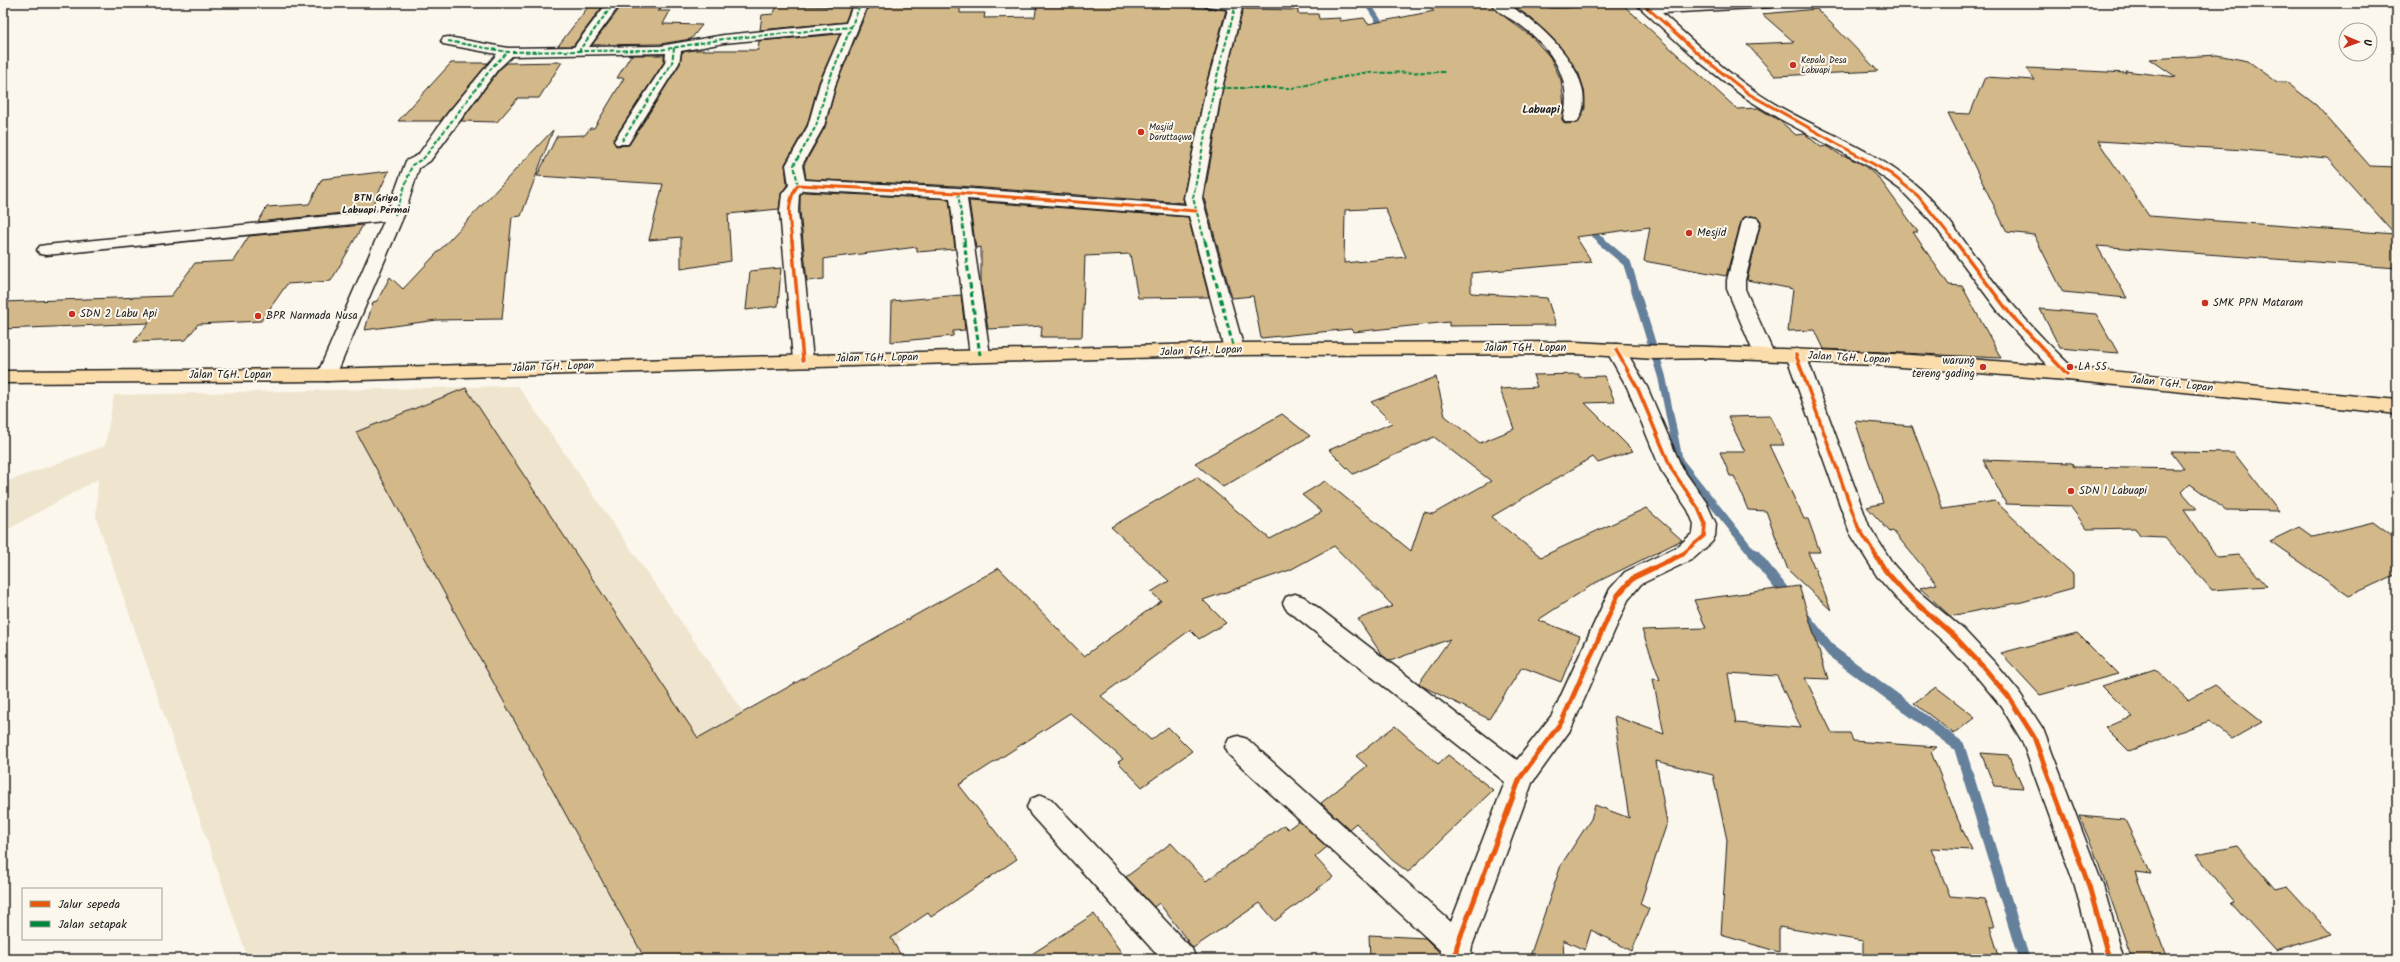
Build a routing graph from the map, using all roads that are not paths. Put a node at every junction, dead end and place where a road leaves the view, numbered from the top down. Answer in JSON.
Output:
{"nodes":[{"id":1,"x":614,"y":3,"type":"edge"},
{"id":2,"x":861,"y":3,"type":"edge"},
{"id":3,"x":1210,"y":3,"type":"edge"},
{"id":4,"x":1498,"y":3,"type":"edge"},
{"id":5,"x":1772,"y":3,"type":"edge"},
{"id":6,"x":1646,"y":7,"type":"edge"},
{"id":7,"x":851,"y":27,"type":"junction"},
{"id":8,"x":448,"y":41,"type":"dead end"},
{"id":9,"x":674,"y":48,"type":"junction"},
{"id":10,"x":508,"y":52,"type":"junction"},
{"id":11,"x":578,"y":52,"type":"junction"},
{"id":12,"x":1572,"y":119,"type":"dead end"},
{"id":13,"x":622,"y":141,"type":"dead end"},
{"id":14,"x":798,"y":185,"type":"junction"},
{"id":15,"x":958,"y":193,"type":"junction"},
{"id":16,"x":1196,"y":211,"type":"junction"},
{"id":17,"x":395,"y":215,"type":"junction"},
{"id":18,"x":1751,"y":222,"type":"dead end"},
{"id":19,"x":46,"y":250,"type":"dead end"},
{"id":20,"x":1234,"y":349,"type":"junction"},
{"id":21,"x":1616,"y":350,"type":"junction"},
{"id":22,"x":1764,"y":354,"type":"junction"},
{"id":23,"x":980,"y":355,"type":"junction"},
{"id":24,"x":1796,"y":355,"type":"junction"},
{"id":25,"x":803,"y":360,"type":"junction"},
{"id":26,"x":2068,"y":374,"type":"junction"},
{"id":27,"x":327,"y":375,"type":"junction"},
{"id":28,"x":3,"y":377,"type":"edge"},
{"id":29,"x":2397,"y":407,"type":"edge"},
{"id":30,"x":1295,"y":603,"type":"dead end"},
{"id":31,"x":1238,"y":746,"type":"dead end"},
{"id":32,"x":1520,"y":778,"type":"junction"},
{"id":33,"x":1041,"y":807,"type":"dead end"},
{"id":34,"x":1456,"y":952,"type":"edge"},
{"id":35,"x":1181,"y":959,"type":"edge"},
{"id":36,"x":2109,"y":959,"type":"edge"}],
"edges":[{"from":1,"to":11,"type":"street"},
{"from":2,"to":7,"type":"street"},
{"from":3,"to":16,"type":"street"},
{"from":4,"to":12,"type":"street"},
{"from":5,"to":6,"type":"street"},
{"from":6,"to":26,"type":"street"},
{"from":7,"to":9,"type":"street"},
{"from":7,"to":14,"type":"street"},
{"from":8,"to":10,"type":"street"},
{"from":9,"to":11,"type":"street"},
{"from":9,"to":13,"type":"street"},
{"from":10,"to":11,"type":"street"},
{"from":10,"to":17,"type":"street"},
{"from":14,"to":15,"type":"street"},
{"from":14,"to":25,"type":"street"},
{"from":15,"to":16,"type":"street"},
{"from":15,"to":23,"type":"street"},
{"from":16,"to":20,"type":"street"},
{"from":17,"to":19,"type":"street"},
{"from":17,"to":27,"type":"street"},
{"from":18,"to":22,"type":"street"},
{"from":20,"to":21,"type":"highway","name":"Jalan TGH. Lopan"},
{"from":20,"to":23,"type":"highway","name":"Jalan TGH. Lopan"},
{"from":21,"to":22,"type":"highway","name":"Jalan TGH. Lopan"},
{"from":21,"to":32,"type":"street"},
{"from":22,"to":24,"type":"highway","name":"Jalan TGH. Lopan"},
{"from":23,"to":25,"type":"highway","name":"Jalan TGH. Lopan"},
{"from":24,"to":26,"type":"highway","name":"Jalan TGH. Lopan"},
{"from":24,"to":36,"type":"street"},
{"from":25,"to":27,"type":"highway","name":"Jalan TGH. Lopan"},
{"from":26,"to":29,"type":"highway","name":"Jalan TGH. Lopan"},
{"from":27,"to":28,"type":"highway","name":"Jalan TGH. Lopan"},
{"from":30,"to":32,"type":"street"},
{"from":31,"to":34,"type":"street"},
{"from":32,"to":34,"type":"street"},
{"from":33,"to":35,"type":"street"}]}
